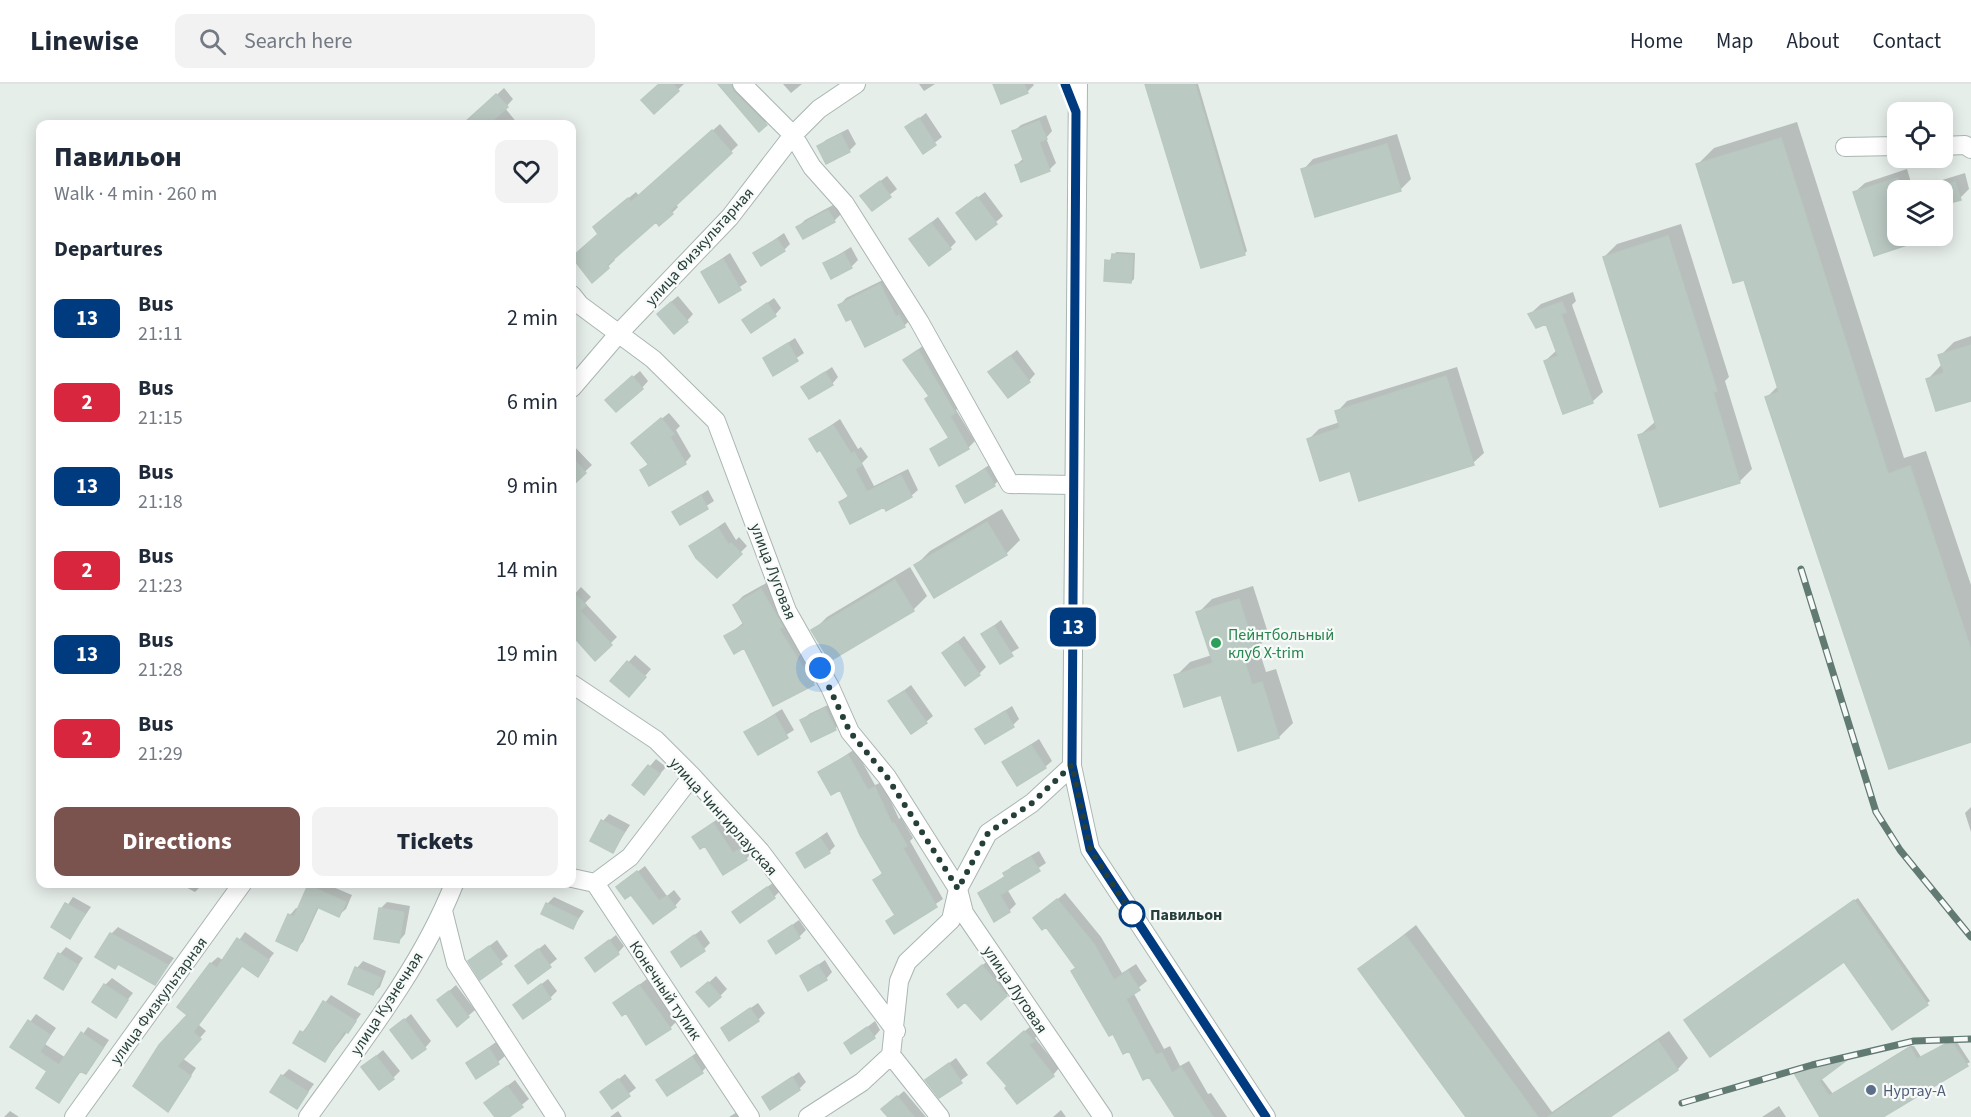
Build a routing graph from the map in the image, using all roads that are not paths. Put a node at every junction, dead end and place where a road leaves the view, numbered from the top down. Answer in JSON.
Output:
{"nodes":[{"id":1,"x":742,"y":84,"type":"edge"},
{"id":2,"x":856,"y":84,"type":"edge"},
{"id":3,"x":1065,"y":84,"type":"edge"},
{"id":4,"x":1078,"y":84,"type":"edge"},
{"id":5,"x":1076,"y":112,"type":"junction"},
{"id":6,"x":793,"y":135,"type":"junction"},
{"id":7,"x":1887,"y":146,"type":"edge"},
{"id":8,"x":1953,"y":146,"type":"edge"},
{"id":9,"x":1845,"y":147,"type":"dead end"},
{"id":10,"x":1971,"y":149,"type":"edge"},
{"id":11,"x":576,"y":300,"type":"edge"},
{"id":12,"x":620,"y":332,"type":"junction"},
{"id":13,"x":576,"y":383,"type":"edge"},
{"id":14,"x":1074,"y":484,"type":"junction"},
{"id":15,"x":576,"y":687,"type":"edge"},
{"id":16,"x":1072,"y":765,"type":"junction"},
{"id":17,"x":692,"y":776,"type":"junction"},
{"id":18,"x":576,"y":879,"type":"edge"},
{"id":19,"x":595,"y":883,"type":"junction"},
{"id":20,"x":239,"y":888,"type":"edge"},
{"id":21,"x":452,"y":888,"type":"edge"},
{"id":22,"x":958,"y":889,"type":"junction"},
{"id":23,"x":443,"y":911,"type":"junction"},
{"id":24,"x":896,"y":1031,"type":"junction"},
{"id":25,"x":891,"y":1055,"type":"junction"},
{"id":26,"x":74,"y":1117,"type":"edge"},
{"id":27,"x":308,"y":1117,"type":"edge"},
{"id":28,"x":556,"y":1117,"type":"edge"},
{"id":29,"x":750,"y":1117,"type":"edge"},
{"id":30,"x":808,"y":1117,"type":"edge"},
{"id":31,"x":940,"y":1117,"type":"edge"},
{"id":32,"x":1103,"y":1117,"type":"edge"},
{"id":33,"x":1266,"y":1117,"type":"edge"}],
"edges":[{"from":1,"to":6,"type":"street"},
{"from":2,"to":6,"type":"street","name":"улица Физкультарная"},
{"from":3,"to":5,"type":"street"},
{"from":4,"to":5,"type":"street"},
{"from":5,"to":14,"type":"street"},
{"from":6,"to":12,"type":"street","name":"улица Физкультарная"},
{"from":6,"to":14,"type":"street"},
{"from":7,"to":9,"type":"street"},
{"from":8,"to":10,"type":"street"},
{"from":11,"to":12,"type":"street","name":"улица Луговая"},
{"from":12,"to":13,"type":"street","name":"улица Физкультарная"},
{"from":12,"to":22,"type":"street","name":"улица Луговая"},
{"from":14,"to":16,"type":"street"},
{"from":15,"to":17,"type":"street","name":"улица Чингирлауская"},
{"from":16,"to":22,"type":"street"},
{"from":16,"to":33,"type":"street"},
{"from":17,"to":19,"type":"street"},
{"from":17,"to":24,"type":"street","name":"улица Чингирлауская"},
{"from":18,"to":19,"type":"street"},
{"from":19,"to":29,"type":"street","name":"Конечный тупик"},
{"from":20,"to":26,"type":"street","name":"улица Физкультарная"},
{"from":21,"to":23,"type":"street","name":"улица Кузнечная"},
{"from":22,"to":24,"type":"street"},
{"from":22,"to":32,"type":"street","name":"улица Луговая"},
{"from":23,"to":27,"type":"street","name":"улица Кузнечная"},
{"from":23,"to":28,"type":"street"},
{"from":24,"to":25,"type":"street"},
{"from":25,"to":30,"type":"street"},
{"from":25,"to":31,"type":"street"}]}
